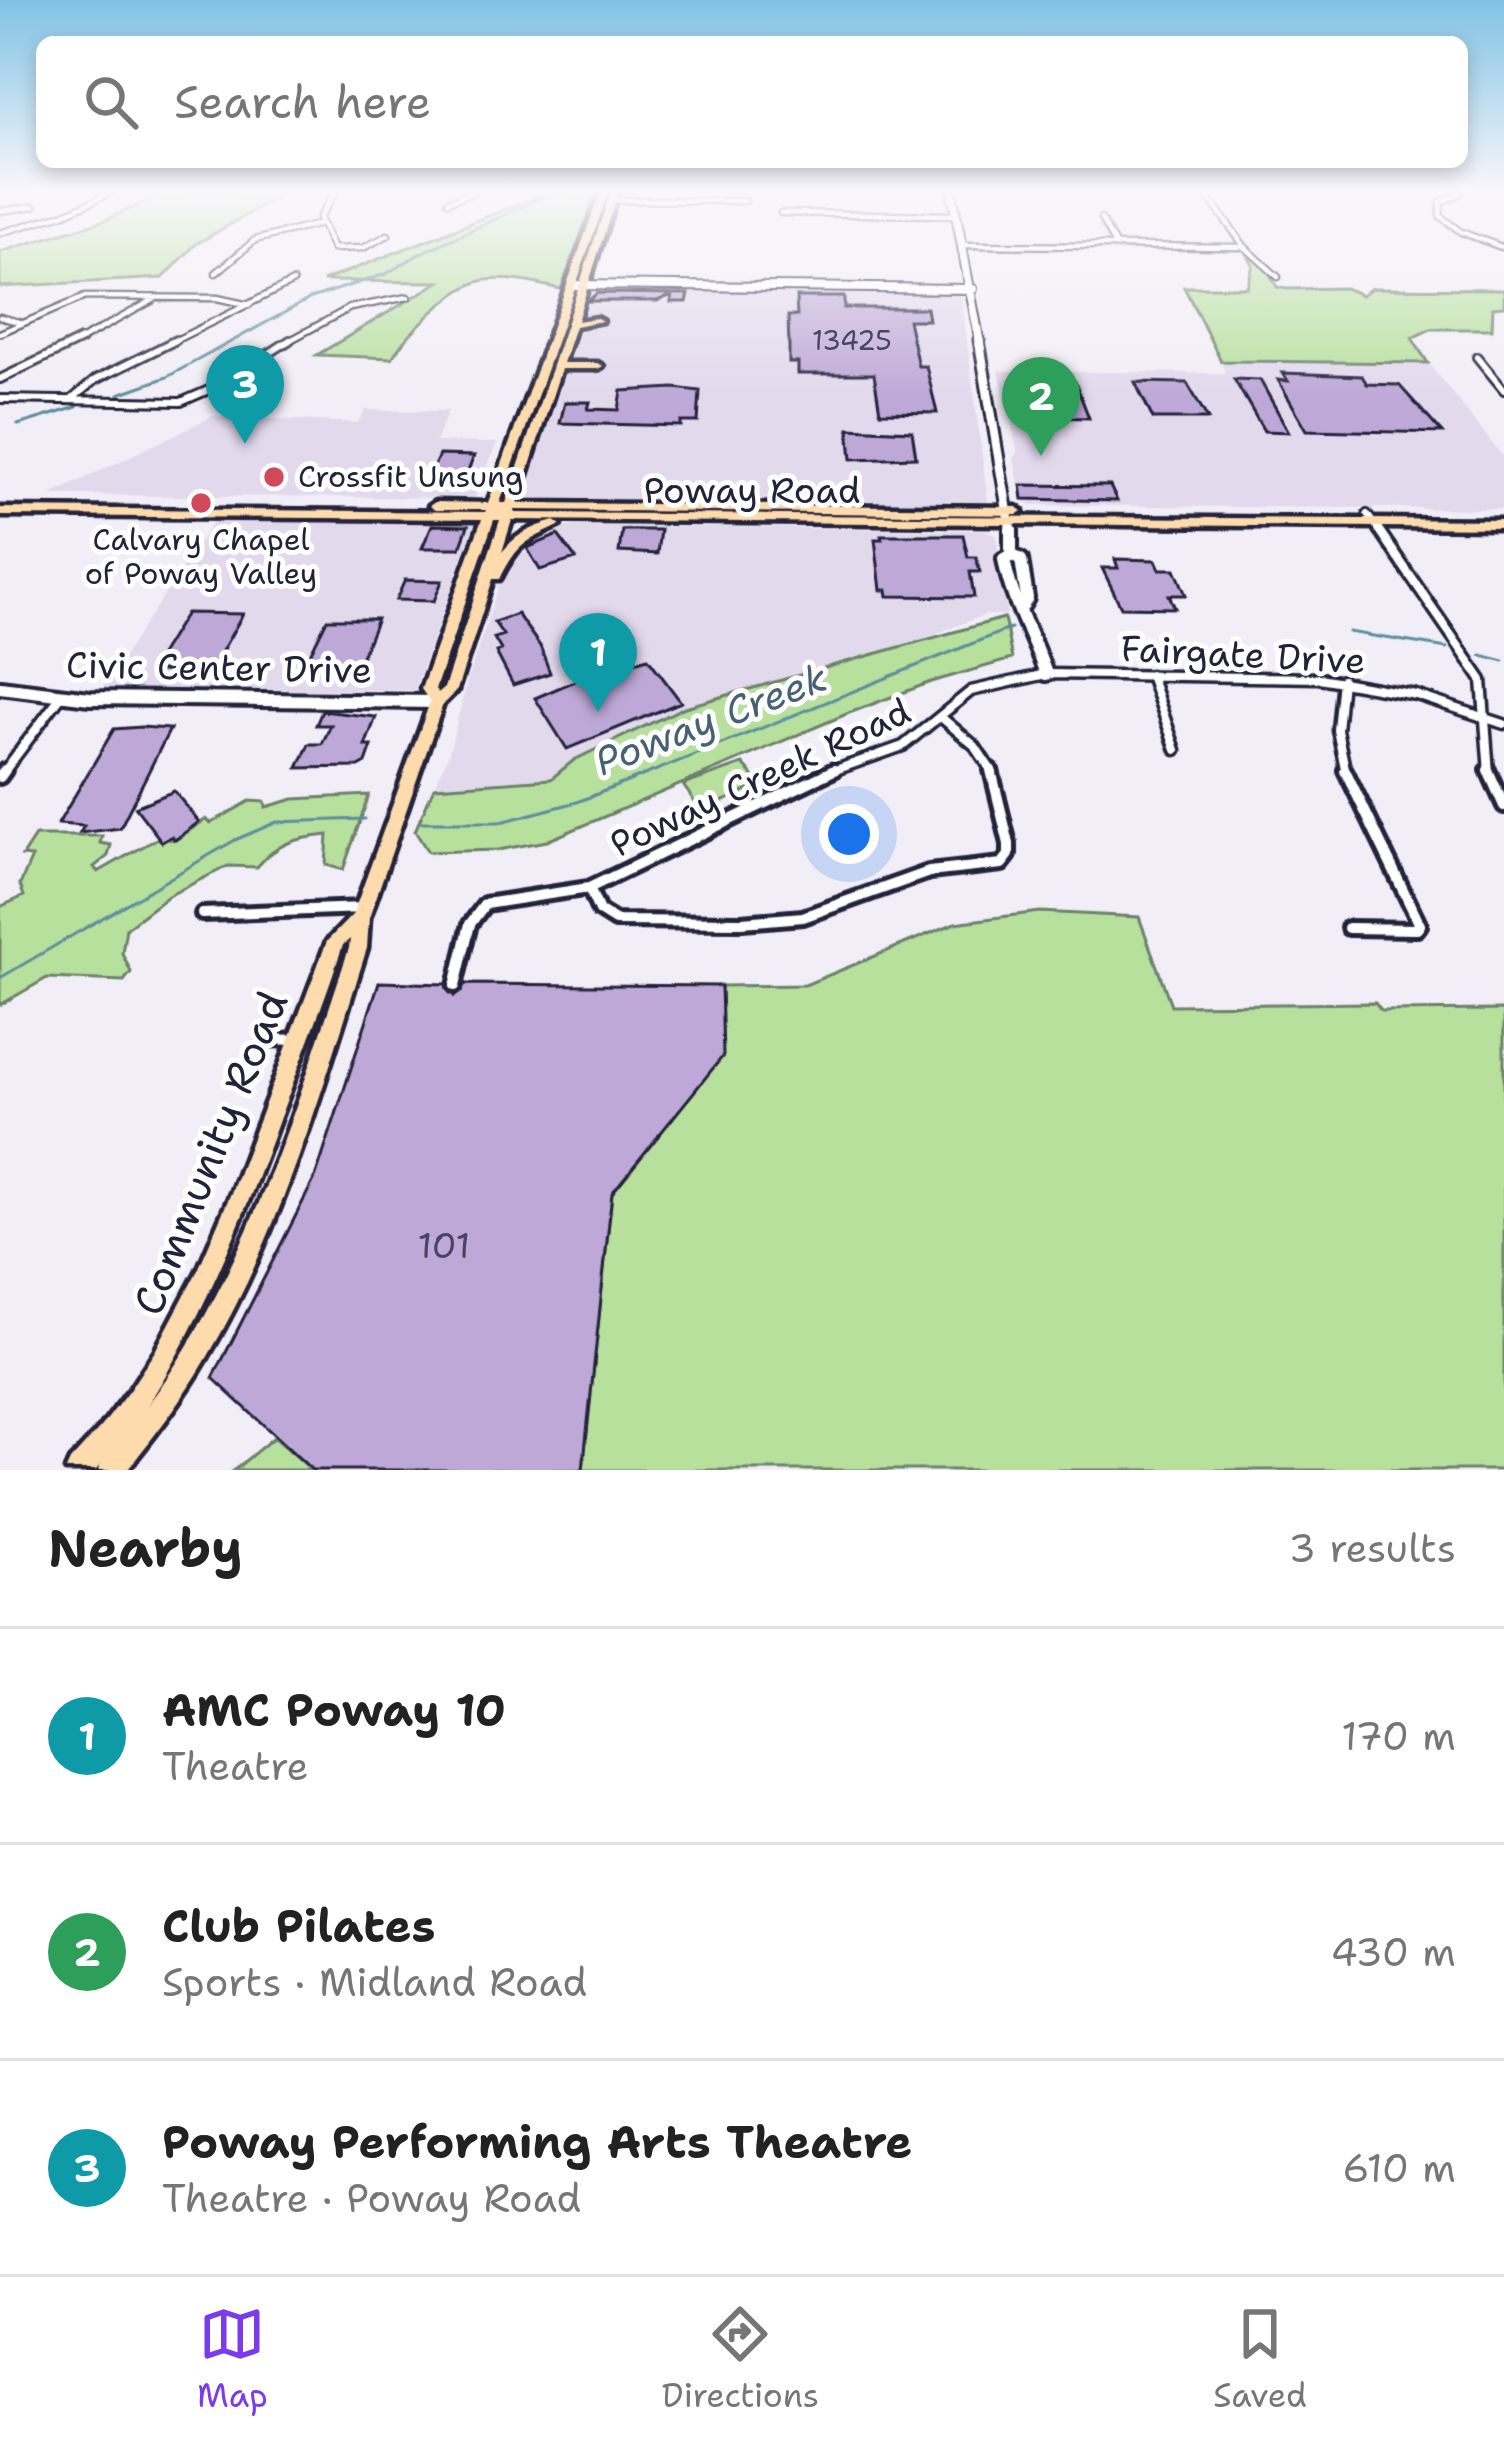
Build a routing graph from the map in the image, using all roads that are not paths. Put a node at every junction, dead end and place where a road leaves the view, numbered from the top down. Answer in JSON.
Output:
{"nodes":[{"id":1,"x":229,"y":262,"type":"edge"},
{"id":2,"x":587,"y":262,"type":"edge"},
{"id":3,"x":589,"y":262,"type":"edge"},
{"id":4,"x":967,"y":262,"type":"edge"},
{"id":5,"x":1261,"y":262,"type":"edge"},
{"id":6,"x":216,"y":273,"type":"dead end"},
{"id":7,"x":1279,"y":278,"type":"dead end"},
{"id":8,"x":293,"y":282,"type":"dead end"},
{"id":9,"x":579,"y":285,"type":"junction"},
{"id":10,"x":973,"y":289,"type":"junction"},
{"id":11,"x":408,"y":297,"type":"dead end"},
{"id":12,"x":156,"y":298,"type":"junction"},
{"id":13,"x":249,"y":305,"type":"junction"},
{"id":14,"x":0,"y":316,"type":"edge"},
{"id":15,"x":597,"y":321,"type":"dead end"},
{"id":16,"x":22,"y":323,"type":"junction"},
{"id":17,"x":558,"y":324,"type":"junction"},
{"id":18,"x":572,"y":324,"type":"junction"},
{"id":19,"x":0,"y":333,"type":"edge"},
{"id":20,"x":1477,"y":357,"type":"dead end"},
{"id":21,"x":559,"y":362,"type":"junction"},
{"id":22,"x":0,"y":379,"type":"edge"},
{"id":23,"x":1502,"y":385,"type":"edge"},
{"id":24,"x":0,"y":399,"type":"edge"},
{"id":25,"x":71,"y":400,"type":"junction"},
{"id":26,"x":538,"y":403,"type":"junction"},
{"id":27,"x":3,"y":506,"type":"edge"},
{"id":28,"x":156,"y":508,"type":"junction"},
{"id":29,"x":242,"y":509,"type":"junction"},
{"id":30,"x":488,"y":512,"type":"junction"},
{"id":31,"x":507,"y":512,"type":"junction"},
{"id":32,"x":747,"y":514,"type":"junction"},
{"id":33,"x":1011,"y":516,"type":"junction"},
{"id":34,"x":1156,"y":517,"type":"junction"},
{"id":35,"x":1370,"y":518,"type":"junction"},
{"id":36,"x":625,"y":519,"type":"junction"},
{"id":37,"x":1503,"y":522,"type":"edge"},
{"id":38,"x":455,"y":610,"type":"junction"},
{"id":39,"x":471,"y":627,"type":"junction"},
{"id":40,"x":464,"y":649,"type":"junction"},
{"id":41,"x":1046,"y":674,"type":"junction"},
{"id":42,"x":1150,"y":675,"type":"junction"},
{"id":43,"x":1342,"y":680,"type":"junction"},
{"id":44,"x":0,"y":687,"type":"edge"},
{"id":45,"x":61,"y":696,"type":"junction"},
{"id":46,"x":436,"y":701,"type":"junction"},
{"id":47,"x":1483,"y":715,"type":"junction"},
{"id":48,"x":942,"y":718,"type":"junction"},
{"id":49,"x":1504,"y":724,"type":"edge"},
{"id":50,"x":1176,"y":750,"type":"dead end"},
{"id":51,"x":0,"y":777,"type":"edge"},
{"id":52,"x":1504,"y":806,"type":"edge"},
{"id":53,"x":589,"y":888,"type":"junction"},
{"id":54,"x":362,"y":913,"type":"junction"},
{"id":55,"x":202,"y":914,"type":"dead end"},
{"id":56,"x":1348,"y":928,"type":"dead end"},
{"id":57,"x":454,"y":986,"type":"dead end"},
{"id":58,"x":304,"y":1029,"type":"junction"},
{"id":59,"x":265,"y":1040,"type":"dead end"},
{"id":60,"x":328,"y":1041,"type":"junction"},
{"id":61,"x":79,"y":1470,"type":"edge"},
{"id":62,"x":111,"y":1470,"type":"edge"}],
"edges":[{"from":1,"to":6,"type":"street"},
{"from":2,"to":9,"type":"main road","name":"Community Road"},
{"from":3,"to":9,"type":"main road","name":"Community Road"},
{"from":4,"to":10,"type":"street"},
{"from":5,"to":7,"type":"street"},
{"from":8,"to":13,"type":"street"},
{"from":9,"to":10,"type":"street"},
{"from":9,"to":17,"type":"main road","name":"Community Road"},
{"from":9,"to":18,"type":"main road","name":"Community Road"},
{"from":10,"to":33,"type":"street"},
{"from":11,"to":25,"type":"street"},
{"from":12,"to":13,"type":"street"},
{"from":12,"to":16,"type":"street"},
{"from":12,"to":22,"type":"street"},
{"from":13,"to":25,"type":"street"},
{"from":14,"to":16,"type":"street"},
{"from":15,"to":18,"type":"main road"},
{"from":16,"to":19,"type":"street"},
{"from":17,"to":21,"type":"main road"},
{"from":17,"to":26,"type":"main road","name":"Community Road"},
{"from":18,"to":21,"type":"main road","name":"Community Road"},
{"from":20,"to":23,"type":"street"},
{"from":21,"to":26,"type":"main road","name":"Community Road"},
{"from":24,"to":25,"type":"street"},
{"from":26,"to":30,"type":"main road","name":"Community Road"},
{"from":26,"to":31,"type":"main road","name":"Community Road"},
{"from":27,"to":28,"type":"main road","name":"Poway Road"},
{"from":27,"to":28,"type":"main road","name":"Poway Road"},
{"from":28,"to":29,"type":"main road","name":"Poway Road"},
{"from":29,"to":30,"type":"main road","name":"Poway Road"},
{"from":29,"to":30,"type":"main road","name":"Poway Road"},
{"from":30,"to":31,"type":"main road","name":"Poway Road"},
{"from":30,"to":38,"type":"main road","name":"Community Road"},
{"from":31,"to":32,"type":"main road","name":"Poway Road"},
{"from":31,"to":36,"type":"main road","name":"Poway Road"},
{"from":31,"to":39,"type":"main road","name":"Community Road"},
{"from":32,"to":33,"type":"main road","name":"Poway Road"},
{"from":32,"to":33,"type":"main road","name":"Poway Road"},
{"from":32,"to":36,"type":"main road","name":"Poway Road"},
{"from":33,"to":34,"type":"main road","name":"Poway Road"},
{"from":33,"to":34,"type":"main road","name":"Poway Road"},
{"from":33,"to":41,"type":"street"},
{"from":34,"to":35,"type":"main road","name":"Poway Road"},
{"from":34,"to":35,"type":"main road","name":"Poway Road"},
{"from":35,"to":37,"type":"main road","name":"Poway Road"},
{"from":35,"to":47,"type":"street"},
{"from":36,"to":39,"type":"main road"},
{"from":38,"to":40,"type":"main road"},
{"from":38,"to":46,"type":"main road","name":"Community Road"},
{"from":39,"to":40,"type":"main road","name":"Community Road"},
{"from":40,"to":46,"type":"main road","name":"Community Road"},
{"from":41,"to":42,"type":"street","name":"Fairgate Drive"},
{"from":41,"to":48,"type":"street","name":"Poway Creek Road"},
{"from":42,"to":43,"type":"street","name":"Fairgate Drive"},
{"from":42,"to":50,"type":"street"},
{"from":43,"to":47,"type":"street","name":"Fairgate Drive"},
{"from":43,"to":56,"type":"street"},
{"from":44,"to":45,"type":"street","name":"Civic Center Drive"},
{"from":45,"to":46,"type":"street","name":"Civic Center Drive"},
{"from":45,"to":51,"type":"street"},
{"from":46,"to":54,"type":"main road","name":"Community Road"},
{"from":47,"to":49,"type":"street","name":"Fairgate Drive"},
{"from":47,"to":52,"type":"street"},
{"from":48,"to":53,"type":"street","name":"Poway Creek Road"},
{"from":48,"to":53,"type":"street"},
{"from":53,"to":57,"type":"street","name":"Poway Creek Road"},
{"from":54,"to":55,"type":"street"},
{"from":54,"to":58,"type":"main road","name":"Community Road"},
{"from":54,"to":60,"type":"main road","name":"Community Road"},
{"from":58,"to":59,"type":"street"},
{"from":58,"to":60,"type":"main road"},
{"from":58,"to":61,"type":"main road","name":"Community Road"},
{"from":60,"to":62,"type":"main road","name":"Community Road"}]}
